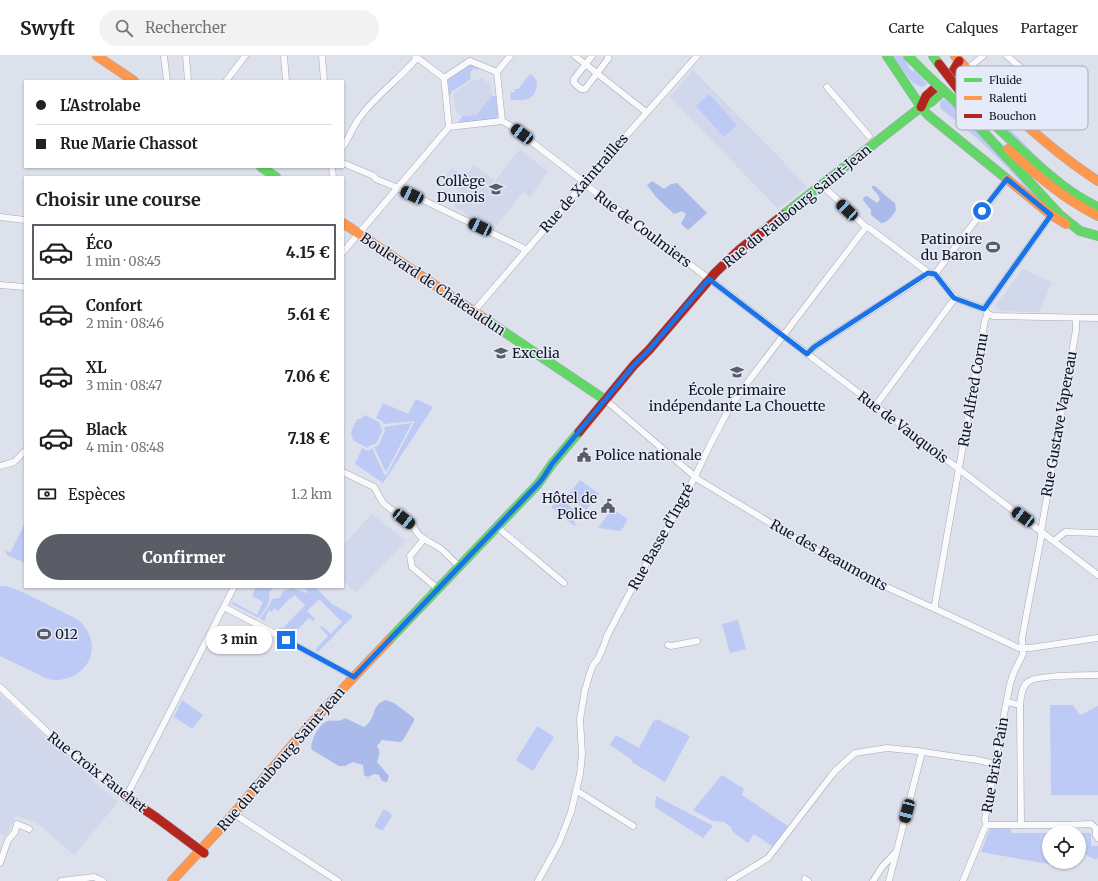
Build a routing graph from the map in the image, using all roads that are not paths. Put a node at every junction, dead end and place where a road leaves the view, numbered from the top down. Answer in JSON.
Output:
{"nodes":[{"id":1,"x":164,"y":56,"type":"edge"},
{"id":2,"x":186,"y":56,"type":"edge"},
{"id":3,"x":245,"y":56,"type":"edge"},
{"id":4,"x":284,"y":56,"type":"edge"},
{"id":5,"x":322,"y":56,"type":"edge"},
{"id":6,"x":510,"y":56,"type":"edge"},
{"id":7,"x":575,"y":56,"type":"edge"},
{"id":8,"x":592,"y":56,"type":"edge"},
{"id":9,"x":608,"y":56,"type":"edge"},
{"id":10,"x":697,"y":56,"type":"edge"},
{"id":11,"x":887,"y":56,"type":"edge"},
{"id":12,"x":908,"y":56,"type":"edge"},
{"id":13,"x":933,"y":56,"type":"edge"},
{"id":14,"x":983,"y":56,"type":"edge"},
{"id":15,"x":1008,"y":56,"type":"edge"},
{"id":16,"x":100,"y":57,"type":"edge"},
{"id":17,"x":416,"y":57,"type":"edge"},
{"id":18,"x":958,"y":58,"type":"edge"},
{"id":19,"x":469,"y":59,"type":"edge"},
{"id":20,"x":585,"y":64,"type":"junction"},
{"id":21,"x":965,"y":66,"type":"edge"},
{"id":22,"x":971,"y":66,"type":"edge"},
{"id":23,"x":1019,"y":66,"type":"edge"},
{"id":24,"x":956,"y":67,"type":"edge"},
{"id":25,"x":497,"y":72,"type":"junction"},
{"id":26,"x":598,"y":74,"type":"junction"},
{"id":27,"x":956,"y":75,"type":"edge"},
{"id":28,"x":444,"y":78,"type":"junction"},
{"id":29,"x":133,"y":80,"type":"edge"},
{"id":30,"x":167,"y":80,"type":"edge"},
{"id":31,"x":188,"y":80,"type":"edge"},
{"id":32,"x":227,"y":80,"type":"edge"},
{"id":33,"x":286,"y":80,"type":"edge"},
{"id":34,"x":324,"y":80,"type":"edge"},
{"id":35,"x":956,"y":86,"type":"edge"},
{"id":36,"x":827,"y":87,"type":"dead end"},
{"id":37,"x":937,"y":91,"type":"dead end"},
{"id":38,"x":956,"y":102,"type":"edge"},
{"id":39,"x":921,"y":107,"type":"junction"},
{"id":40,"x":646,"y":112,"type":"junction"},
{"id":41,"x":502,"y":121,"type":"junction"},
{"id":42,"x":450,"y":127,"type":"junction"},
{"id":43,"x":982,"y":130,"type":"edge"},
{"id":44,"x":984,"y":130,"type":"edge"},
{"id":45,"x":999,"y":130,"type":"edge"},
{"id":46,"x":1032,"y":130,"type":"edge"},
{"id":47,"x":870,"y":136,"type":"dead end"},
{"id":48,"x":344,"y":146,"type":"edge"},
{"id":49,"x":344,"y":164,"type":"edge"},
{"id":50,"x":262,"y":168,"type":"edge"},
{"id":51,"x":274,"y":176,"type":"edge"},
{"id":52,"x":1007,"y":179,"type":"junction"},
{"id":53,"x":1098,"y":181,"type":"edge"},
{"id":54,"x":584,"y":183,"type":"junction"},
{"id":55,"x":822,"y":184,"type":"junction"},
{"id":56,"x":398,"y":188,"type":"junction"},
{"id":57,"x":1098,"y":207,"type":"edge"},
{"id":58,"x":1051,"y":215,"type":"junction"},
{"id":59,"x":1098,"y":216,"type":"edge"},
{"id":60,"x":0,"y":217,"type":"edge"},
{"id":61,"x":24,"y":220,"type":"edge"},
{"id":62,"x":344,"y":224,"type":"edge"},
{"id":63,"x":866,"y":227,"type":"junction"},
{"id":64,"x":1080,"y":231,"type":"junction"},
{"id":65,"x":359,"y":234,"type":"junction"},
{"id":66,"x":1098,"y":236,"type":"edge"},
{"id":67,"x":526,"y":250,"type":"junction"},
{"id":68,"x":344,"y":251,"type":"edge"},
{"id":69,"x":932,"y":273,"type":"junction"},
{"id":70,"x":709,"y":279,"type":"junction"},
{"id":71,"x":0,"y":285,"type":"edge"},
{"id":72,"x":24,"y":287,"type":"edge"},
{"id":73,"x":954,"y":298,"type":"junction"},
{"id":74,"x":474,"y":311,"type":"junction"},
{"id":75,"x":986,"y":311,"type":"junction"},
{"id":76,"x":1076,"y":318,"type":"junction"},
{"id":77,"x":1098,"y":318,"type":"edge"},
{"id":78,"x":784,"y":336,"type":"junction"},
{"id":79,"x":807,"y":354,"type":"junction"},
{"id":80,"x":604,"y":402,"type":"junction"},
{"id":81,"x":876,"y":406,"type":"junction"},
{"id":82,"x":24,"y":452,"type":"edge"},
{"id":83,"x":0,"y":466,"type":"edge"},
{"id":84,"x":959,"y":470,"type":"junction"},
{"id":85,"x":344,"y":472,"type":"edge"},
{"id":86,"x":695,"y":477,"type":"junction"},
{"id":87,"x":543,"y":478,"type":"junction"},
{"id":88,"x":498,"y":527,"type":"junction"},
{"id":89,"x":1040,"y":531,"type":"junction"},
{"id":90,"x":1098,"y":533,"type":"edge"},
{"id":91,"x":424,"y":539,"type":"junction"},
{"id":92,"x":1054,"y":541,"type":"junction"},
{"id":93,"x":460,"y":566,"type":"junction"},
{"id":94,"x":1098,"y":575,"type":"edge"},
{"id":95,"x":564,"y":583,"type":"dead end"},
{"id":96,"x":234,"y":588,"type":"edge"},
{"id":97,"x":437,"y":590,"type":"junction"},
{"id":98,"x":224,"y":607,"type":"junction"},
{"id":99,"x":935,"y":609,"type":"junction"},
{"id":100,"x":1098,"y":638,"type":"edge"},
{"id":101,"x":696,"y":641,"type":"dead end"},
{"id":102,"x":668,"y":645,"type":"dead end"},
{"id":103,"x":1022,"y":648,"type":"junction"},
{"id":104,"x":1098,"y":675,"type":"edge"},
{"id":105,"x":354,"y":677,"type":"junction"},
{"id":106,"x":0,"y":687,"type":"edge"},
{"id":107,"x":1006,"y":702,"type":"junction"},
{"id":108,"x":1020,"y":705,"type":"junction"},
{"id":109,"x":922,"y":752,"type":"junction"},
{"id":110,"x":995,"y":764,"type":"junction"},
{"id":111,"x":576,"y":790,"type":"junction"},
{"id":112,"x":126,"y":797,"type":"junction"},
{"id":113,"x":234,"y":814,"type":"junction"},
{"id":114,"x":986,"y":825,"type":"junction"},
{"id":115,"x":1020,"y":825,"type":"junction"},
{"id":116,"x":632,"y":826,"type":"dead end"},
{"id":117,"x":29,"y":829,"type":"dead end"},
{"id":118,"x":1098,"y":838,"type":"edge"},
{"id":119,"x":896,"y":851,"type":"junction"},
{"id":120,"x":198,"y":852,"type":"junction"},
{"id":121,"x":0,"y":863,"type":"edge"},
{"id":122,"x":61,"y":881,"type":"edge"},
{"id":123,"x":104,"y":881,"type":"edge"},
{"id":124,"x":172,"y":881,"type":"edge"},
{"id":125,"x":180,"y":881,"type":"edge"},
{"id":126,"x":338,"y":881,"type":"edge"},
{"id":127,"x":538,"y":881,"type":"edge"},
{"id":128,"x":730,"y":881,"type":"edge"},
{"id":129,"x":873,"y":881,"type":"edge"},
{"id":130,"x":889,"y":881,"type":"edge"},
{"id":131,"x":963,"y":881,"type":"edge"}],
"edges":[{"from":1,"to":30,"type":"street"},
{"from":2,"to":31,"type":"street"},
{"from":3,"to":32,"type":"street"},
{"from":4,"to":33,"type":"street"},
{"from":5,"to":34,"type":"street"},
{"from":6,"to":25,"type":"street"},
{"from":7,"to":20,"type":"street"},
{"from":8,"to":20,"type":"street"},
{"from":9,"to":26,"type":"street"},
{"from":10,"to":40,"type":"street","name":"Rue de Xaintrailles"},
{"from":11,"to":39,"type":"main road"},
{"from":12,"to":38,"type":"main road","bridge":true},
{"from":13,"to":35,"type":"main road","bridge":true},
{"from":14,"to":22,"type":"street"},
{"from":15,"to":23,"type":"street"},
{"from":16,"to":29,"type":"main road"},
{"from":17,"to":28,"type":"street"},
{"from":17,"to":48,"type":"street"},
{"from":18,"to":21,"type":"main road"},
{"from":19,"to":25,"type":"street"},
{"from":19,"to":28,"type":"street"},
{"from":20,"to":26,"type":"street"},
{"from":20,"to":26,"type":"street"},
{"from":24,"to":27,"type":"main road"},
{"from":25,"to":41,"type":"street"},
{"from":26,"to":40,"type":"street"},
{"from":28,"to":42,"type":"street"},
{"from":36,"to":47,"type":"street"},
{"from":37,"to":39,"type":"main road","name":"Rue du Faubourg Saint-Jean"},
{"from":39,"to":52,"type":"main road"},
{"from":39,"to":55,"type":"main road","name":"Rue du Faubourg Saint-Jean"},
{"from":40,"to":54,"type":"street","name":"Rue de Xaintrailles"},
{"from":41,"to":42,"type":"street"},
{"from":41,"to":54,"type":"street","name":"Rue de Coulmiers"},
{"from":42,"to":56,"type":"street"},
{"from":43,"to":64,"type":"main road"},
{"from":44,"to":59,"type":"main road"},
{"from":45,"to":57,"type":"main road","bridge":true},
{"from":46,"to":53,"type":"main road"},
{"from":49,"to":56,"type":"street"},
{"from":50,"to":51,"type":"main road"},
{"from":52,"to":58,"type":"main road"},
{"from":52,"to":69,"type":"street"},
{"from":54,"to":67,"type":"street","name":"Rue de Xaintrailles"},
{"from":54,"to":70,"type":"street","name":"Rue de Coulmiers"},
{"from":55,"to":63,"type":"street"},
{"from":55,"to":70,"type":"main road","name":"Rue du Faubourg Saint-Jean"},
{"from":56,"to":65,"type":"street"},
{"from":56,"to":67,"type":"street"},
{"from":58,"to":64,"type":"main road"},
{"from":58,"to":75,"type":"street"},
{"from":60,"to":61,"type":"street"},
{"from":62,"to":65,"type":"main road","name":"Boulevard de Châteaudun"},
{"from":63,"to":69,"type":"street"},
{"from":63,"to":78,"type":"street","name":"Rue Basse d'Ingré"},
{"from":64,"to":66,"type":"main road"},
{"from":65,"to":68,"type":"street"},
{"from":65,"to":74,"type":"main road","name":"Boulevard de Châteaudun"},
{"from":67,"to":74,"type":"street","name":"Rue de Xaintrailles"},
{"from":69,"to":73,"type":"street"},
{"from":69,"to":79,"type":"street"},
{"from":70,"to":78,"type":"street","name":"Rue de Vauquois"},
{"from":70,"to":80,"type":"main road","name":"Rue du Faubourg Saint-Jean"},
{"from":71,"to":72,"type":"street"},
{"from":73,"to":75,"type":"street"},
{"from":73,"to":81,"type":"street"},
{"from":74,"to":80,"type":"main road","name":"Boulevard de Châteaudun"},
{"from":75,"to":76,"type":"street"},
{"from":75,"to":84,"type":"street","name":"Rue Alfred Cornu"},
{"from":76,"to":77,"type":"street"},
{"from":76,"to":89,"type":"street","name":"Rue Gustave Vapereau"},
{"from":78,"to":79,"type":"street","name":"Rue de Vauquois"},
{"from":78,"to":86,"type":"street","name":"Rue Basse d'Ingré"},
{"from":79,"to":81,"type":"street","name":"Rue de Vauquois"},
{"from":80,"to":86,"type":"street","name":"Rue des Beaumonts"},
{"from":80,"to":87,"type":"main road","name":"Rue du Faubourg Saint-Jean"},
{"from":80,"to":87,"type":"main road","name":"Rue du Faubourg Saint-Jean"},
{"from":81,"to":84,"type":"street","name":"Rue de Vauquois"},
{"from":82,"to":83,"type":"street"},
{"from":84,"to":89,"type":"street","name":"Rue de Vauquois"},
{"from":84,"to":99,"type":"street","name":"Rue Alfred Cornu"},
{"from":85,"to":91,"type":"street"},
{"from":86,"to":99,"type":"street","name":"Rue des Beaumonts"},
{"from":86,"to":111,"type":"street","name":"Rue Basse d'Ingré"},
{"from":87,"to":88,"type":"main road","name":"Rue du Faubourg Saint-Jean"},
{"from":88,"to":93,"type":"main road","name":"Rue du Faubourg Saint-Jean"},
{"from":88,"to":95,"type":"street"},
{"from":89,"to":92,"type":"street","name":"Rue de Vauquois"},
{"from":89,"to":103,"type":"street","name":"Rue Gustave Vapereau"},
{"from":90,"to":92,"type":"street"},
{"from":91,"to":93,"type":"street"},
{"from":91,"to":97,"type":"street"},
{"from":92,"to":94,"type":"street","name":"Rue de Vauquois"},
{"from":93,"to":97,"type":"main road","name":"Rue du Faubourg Saint-Jean"},
{"from":96,"to":98,"type":"street"},
{"from":97,"to":105,"type":"main road","name":"Rue du Faubourg Saint-Jean"},
{"from":98,"to":105,"type":"street"},
{"from":98,"to":112,"type":"street"},
{"from":99,"to":103,"type":"street","name":"Rue des Beaumonts"},
{"from":100,"to":103,"type":"street","name":"Rue des Beaumonts"},
{"from":101,"to":102,"type":"street"},
{"from":103,"to":107,"type":"street","name":"Rue Brise Pain"},
{"from":104,"to":108,"type":"street"},
{"from":105,"to":113,"type":"main road","name":"Rue du Faubourg Saint-Jean"},
{"from":106,"to":112,"type":"street","name":"Rue Croix Fauchet"},
{"from":107,"to":108,"type":"street"},
{"from":107,"to":110,"type":"street","name":"Rue Brise Pain"},
{"from":108,"to":115,"type":"street"},
{"from":109,"to":110,"type":"street"},
{"from":109,"to":119,"type":"street"},
{"from":109,"to":128,"type":"street"},
{"from":110,"to":114,"type":"street","name":"Rue Brise Pain"},
{"from":111,"to":116,"type":"street"},
{"from":111,"to":127,"type":"street","name":"Rue Basse d'Ingré"},
{"from":112,"to":120,"type":"main road","name":"Rue Croix Fauchet"},
{"from":113,"to":120,"type":"main road","name":"Rue du Faubourg Saint-Jean"},
{"from":113,"to":126,"type":"street"},
{"from":114,"to":115,"type":"street"},
{"from":114,"to":131,"type":"street","name":"Rue Brise Pain"},
{"from":115,"to":118,"type":"street"},
{"from":117,"to":121,"type":"street"},
{"from":119,"to":129,"type":"street"},
{"from":119,"to":130,"type":"street"},
{"from":120,"to":124,"type":"main road"},
{"from":120,"to":125,"type":"main road"},
{"from":122,"to":123,"type":"street"}]}
